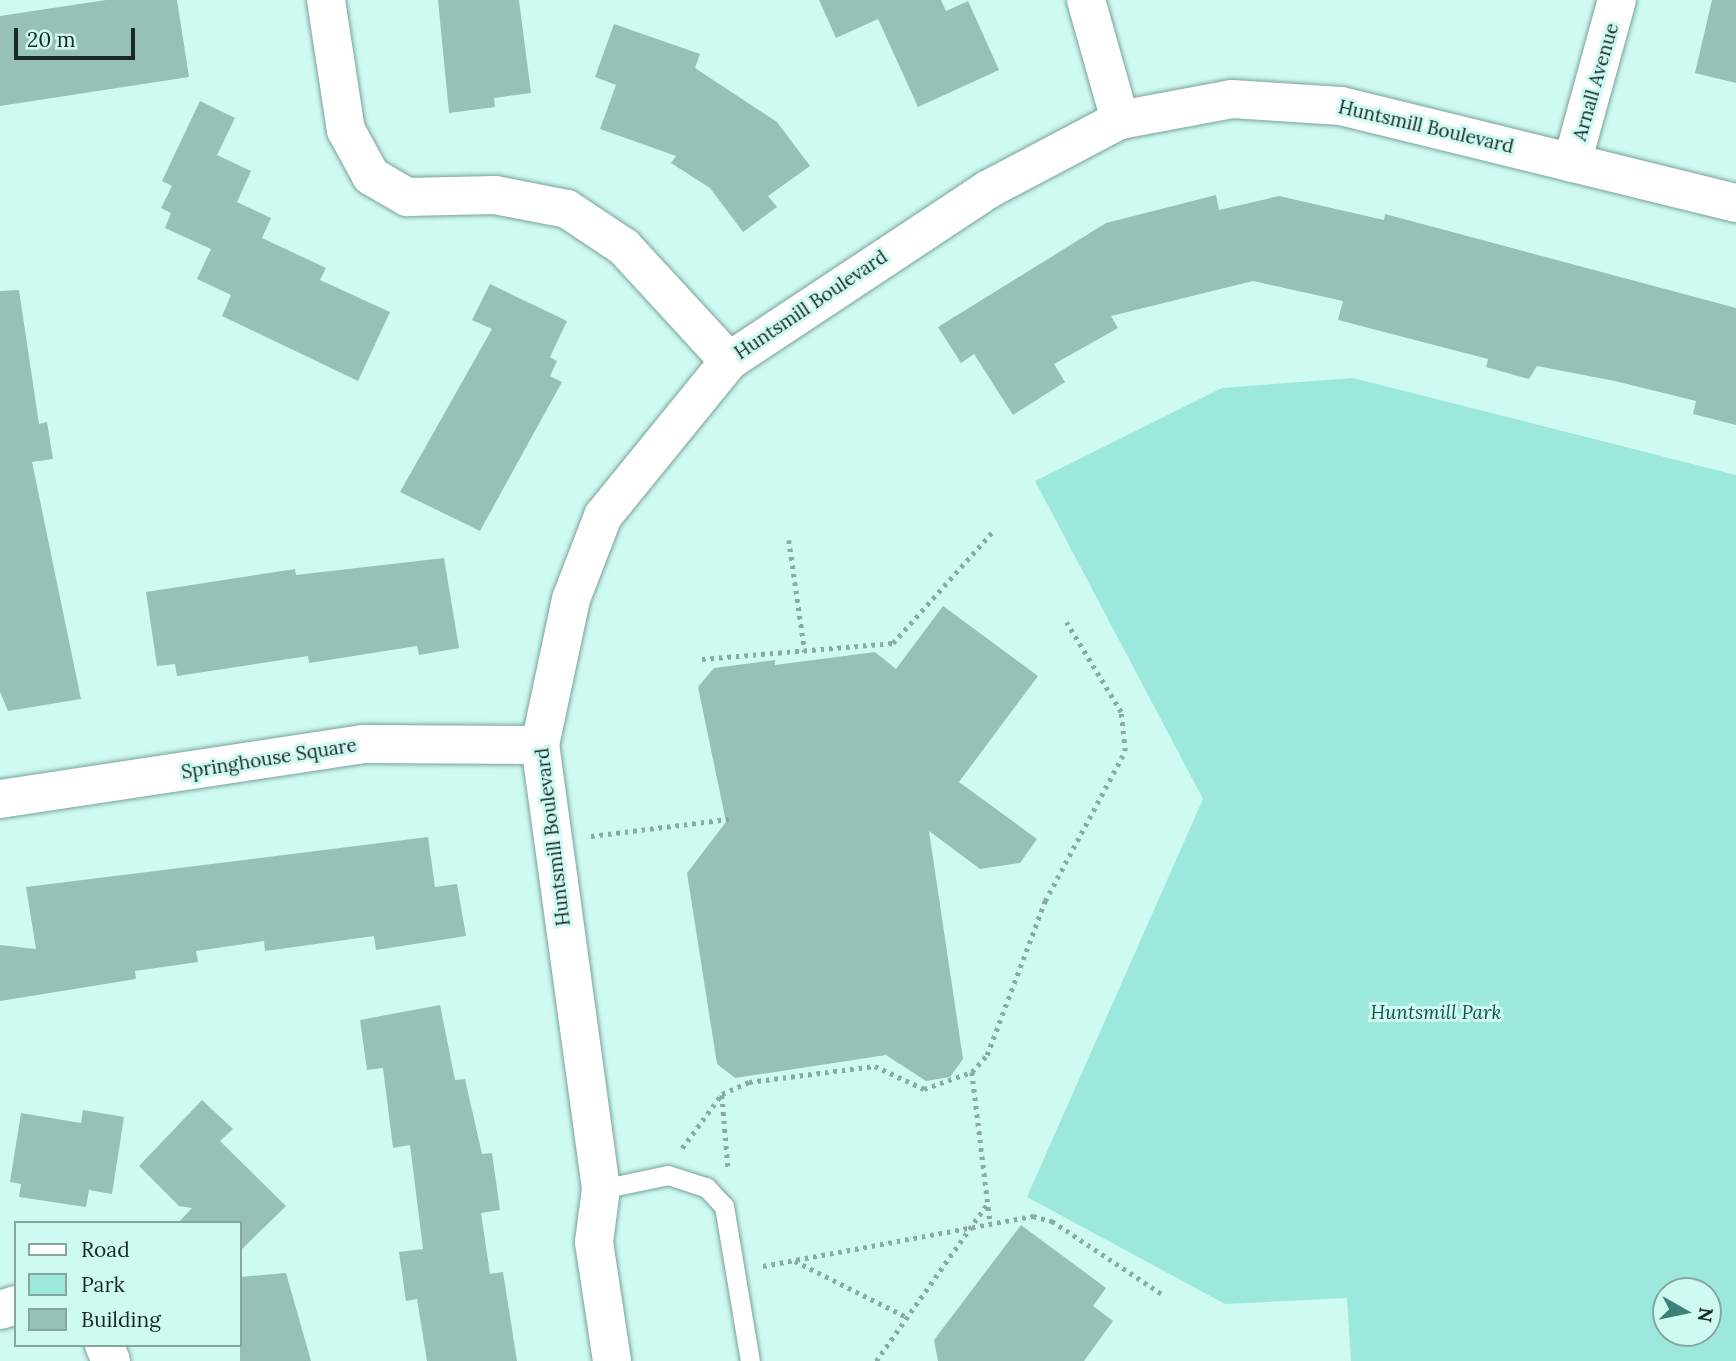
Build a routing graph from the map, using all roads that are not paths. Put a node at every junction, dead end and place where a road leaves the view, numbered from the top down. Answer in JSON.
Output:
{"nodes":[{"id":1,"x":326,"y":0,"type":"edge"},
{"id":2,"x":1086,"y":0,"type":"edge"},
{"id":3,"x":1617,"y":0,"type":"edge"},
{"id":4,"x":1120,"y":120,"type":"junction"},
{"id":5,"x":1572,"y":163,"type":"junction"},
{"id":6,"x":1736,"y":203,"type":"edge"},
{"id":7,"x":729,"y":361,"type":"junction"},
{"id":8,"x":540,"y":745,"type":"junction"},
{"id":9,"x":0,"y":799,"type":"edge"},
{"id":10,"x":601,"y":1189,"type":"junction"},
{"id":11,"x":612,"y":1361,"type":"edge"},
{"id":12,"x":750,"y":1361,"type":"edge"}],
"edges":[{"from":1,"to":7,"type":"street"},
{"from":2,"to":4,"type":"street"},
{"from":3,"to":5,"type":"street","name":"Arnall Avenue"},
{"from":4,"to":5,"type":"street","name":"Huntsmill Boulevard"},
{"from":4,"to":7,"type":"street","name":"Huntsmill Boulevard"},
{"from":5,"to":6,"type":"street","name":"Huntsmill Boulevard"},
{"from":7,"to":8,"type":"street","name":"Huntsmill Boulevard"},
{"from":8,"to":9,"type":"street","name":"Springhouse Square"},
{"from":8,"to":10,"type":"street","name":"Huntsmill Boulevard"},
{"from":10,"to":11,"type":"street","name":"Huntsmill Boulevard"},
{"from":10,"to":12,"type":"lane"}]}
